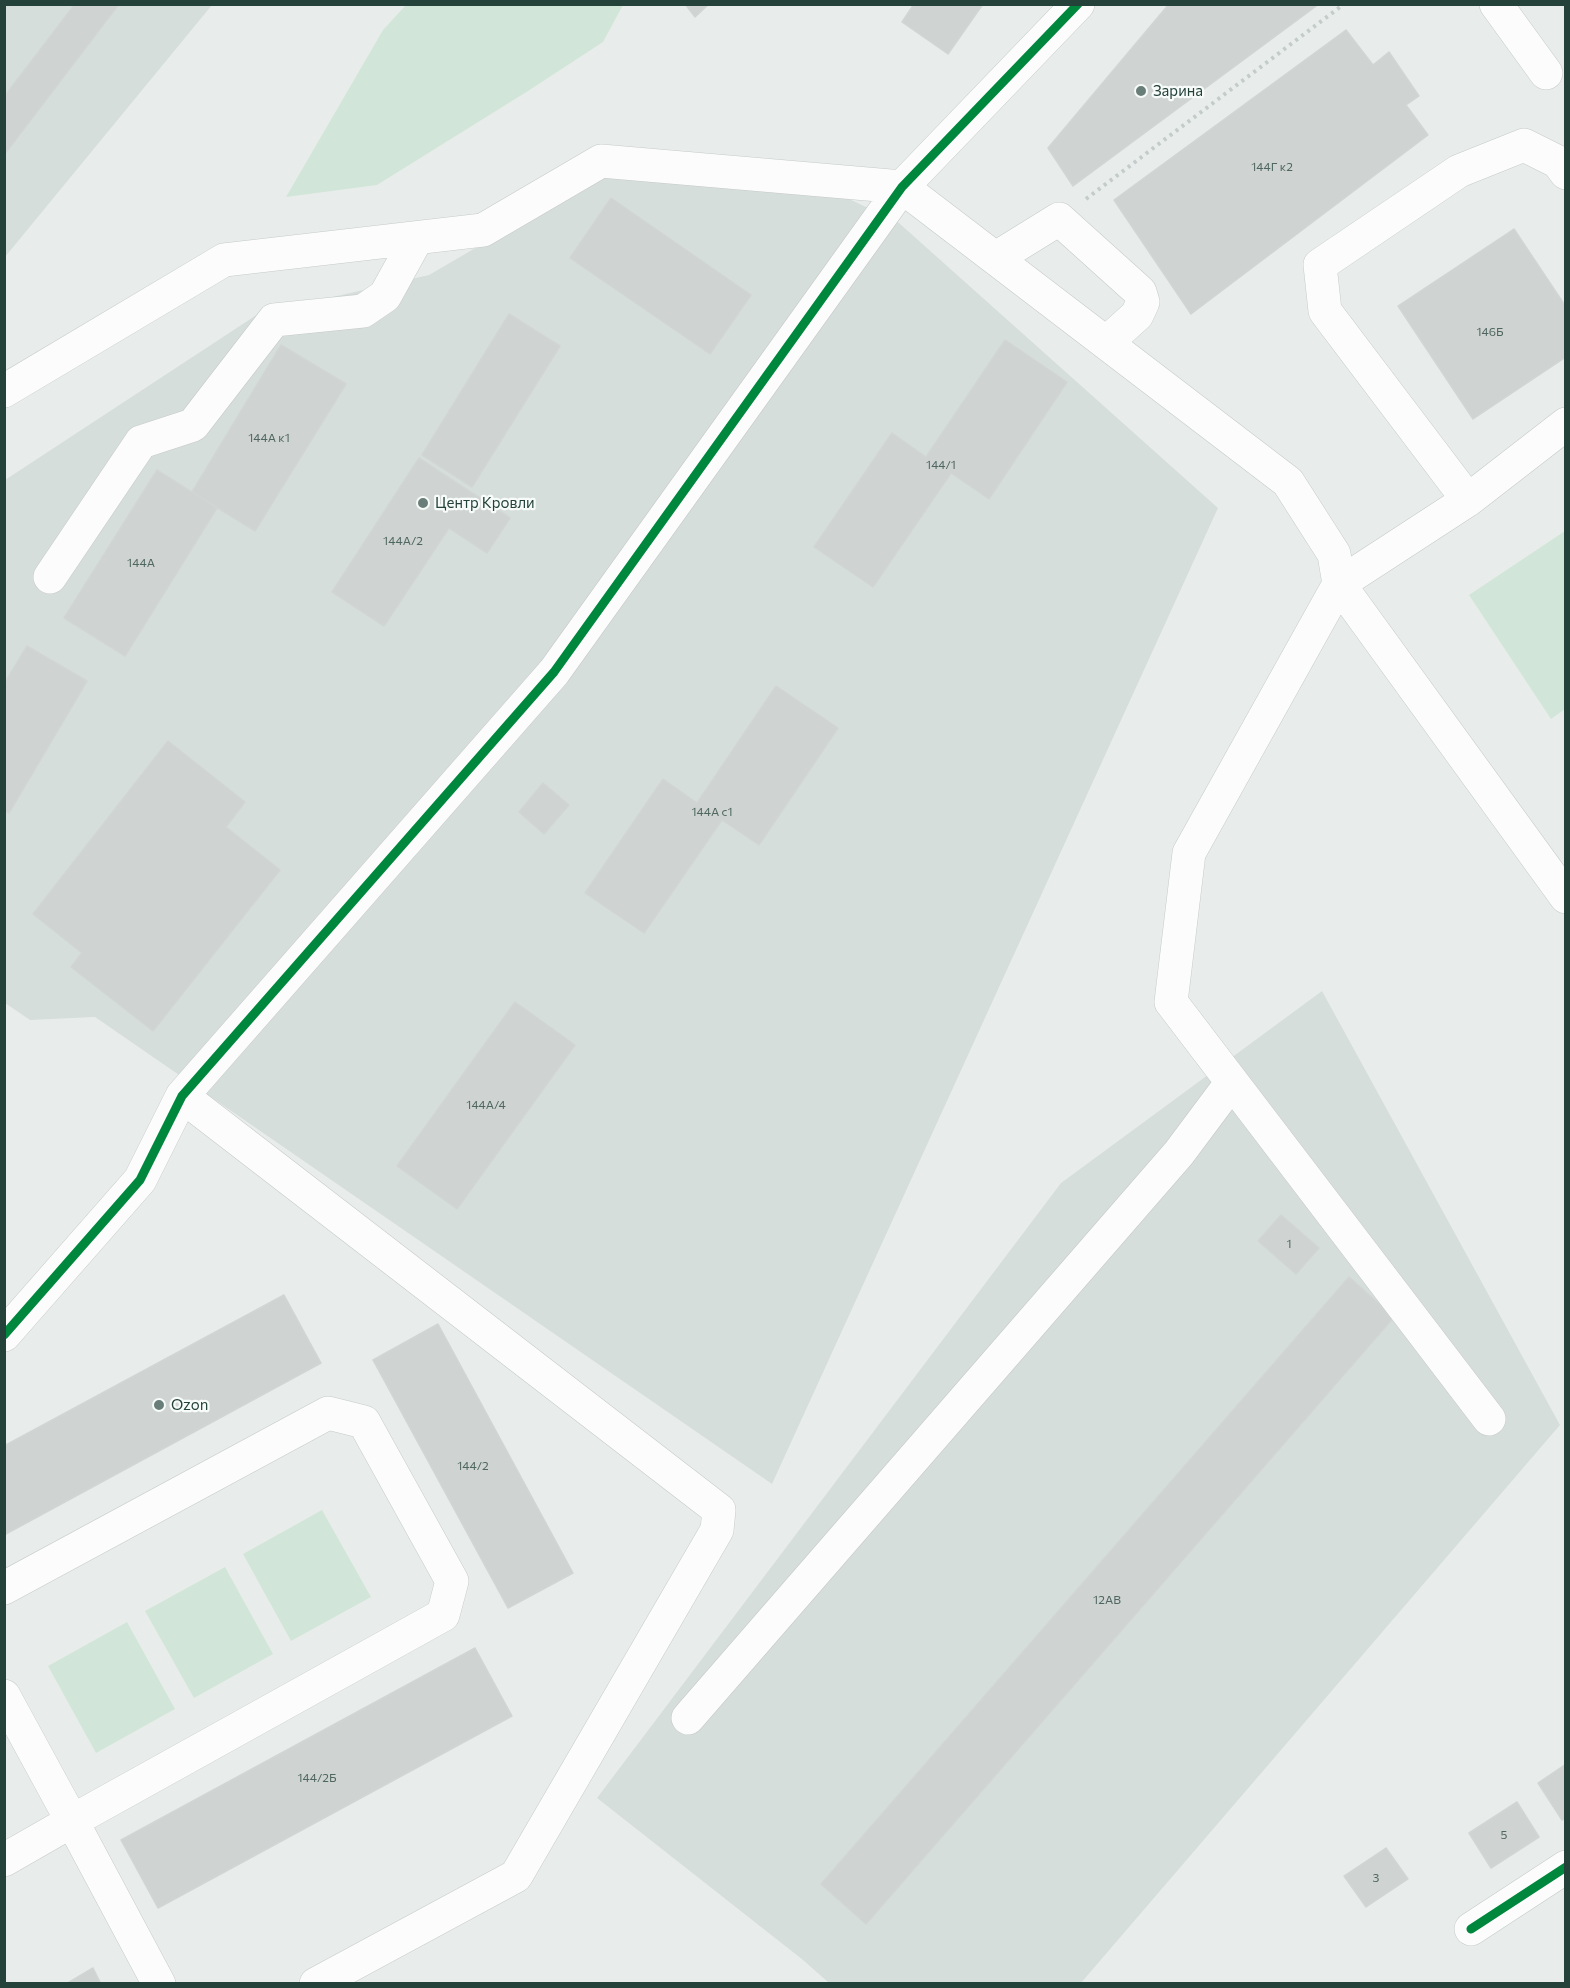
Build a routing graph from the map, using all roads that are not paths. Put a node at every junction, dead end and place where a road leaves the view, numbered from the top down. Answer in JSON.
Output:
{"nodes":[{"id":1,"x":1078,"y":4,"type":"edge"},
{"id":2,"x":1496,"y":4,"type":"edge"},
{"id":3,"x":1546,"y":73,"type":"dead end"},
{"id":4,"x":1566,"y":174,"type":"edge"},
{"id":5,"x":902,"y":187,"type":"junction"},
{"id":6,"x":417,"y":238,"type":"junction"},
{"id":7,"x":996,"y":258,"type":"junction"},
{"id":8,"x":1106,"y":343,"type":"junction"},
{"id":9,"x":4,"y":391,"type":"edge"},
{"id":10,"x":1566,"y":424,"type":"edge"},
{"id":11,"x":1468,"y":500,"type":"junction"},
{"id":12,"x":50,"y":577,"type":"dead end"},
{"id":13,"x":1339,"y":584,"type":"junction"},
{"id":14,"x":1566,"y":897,"type":"edge"},
{"id":15,"x":1232,"y":1082,"type":"junction"},
{"id":16,"x":182,"y":1096,"type":"junction"},
{"id":17,"x":4,"y":1335,"type":"edge"},
{"id":18,"x":1489,"y":1419,"type":"dead end"},
{"id":19,"x":4,"y":1588,"type":"edge"},
{"id":20,"x":7,"y":1709,"type":"edge"},
{"id":21,"x":688,"y":1718,"type":"dead end"},
{"id":22,"x":72,"y":1821,"type":"junction"},
{"id":23,"x":4,"y":1860,"type":"edge"},
{"id":24,"x":1566,"y":1867,"type":"edge"},
{"id":25,"x":1471,"y":1929,"type":"dead end"},
{"id":26,"x":159,"y":1983,"type":"edge"},
{"id":27,"x":316,"y":1983,"type":"edge"}],
"edges":[{"from":1,"to":5,"type":"street"},
{"from":2,"to":3,"type":"street"},
{"from":4,"to":11,"type":"street"},
{"from":5,"to":6,"type":"street"},
{"from":5,"to":7,"type":"street"},
{"from":5,"to":16,"type":"street"},
{"from":6,"to":9,"type":"street"},
{"from":6,"to":12,"type":"street"},
{"from":7,"to":8,"type":"street"},
{"from":7,"to":8,"type":"street"},
{"from":8,"to":13,"type":"street"},
{"from":10,"to":11,"type":"street"},
{"from":11,"to":13,"type":"street"},
{"from":13,"to":14,"type":"street"},
{"from":13,"to":15,"type":"street"},
{"from":15,"to":18,"type":"street"},
{"from":15,"to":21,"type":"street"},
{"from":16,"to":17,"type":"street"},
{"from":16,"to":27,"type":"street"},
{"from":19,"to":22,"type":"street"},
{"from":20,"to":22,"type":"street"},
{"from":22,"to":23,"type":"street"},
{"from":22,"to":26,"type":"street"},
{"from":24,"to":25,"type":"street"}]}
